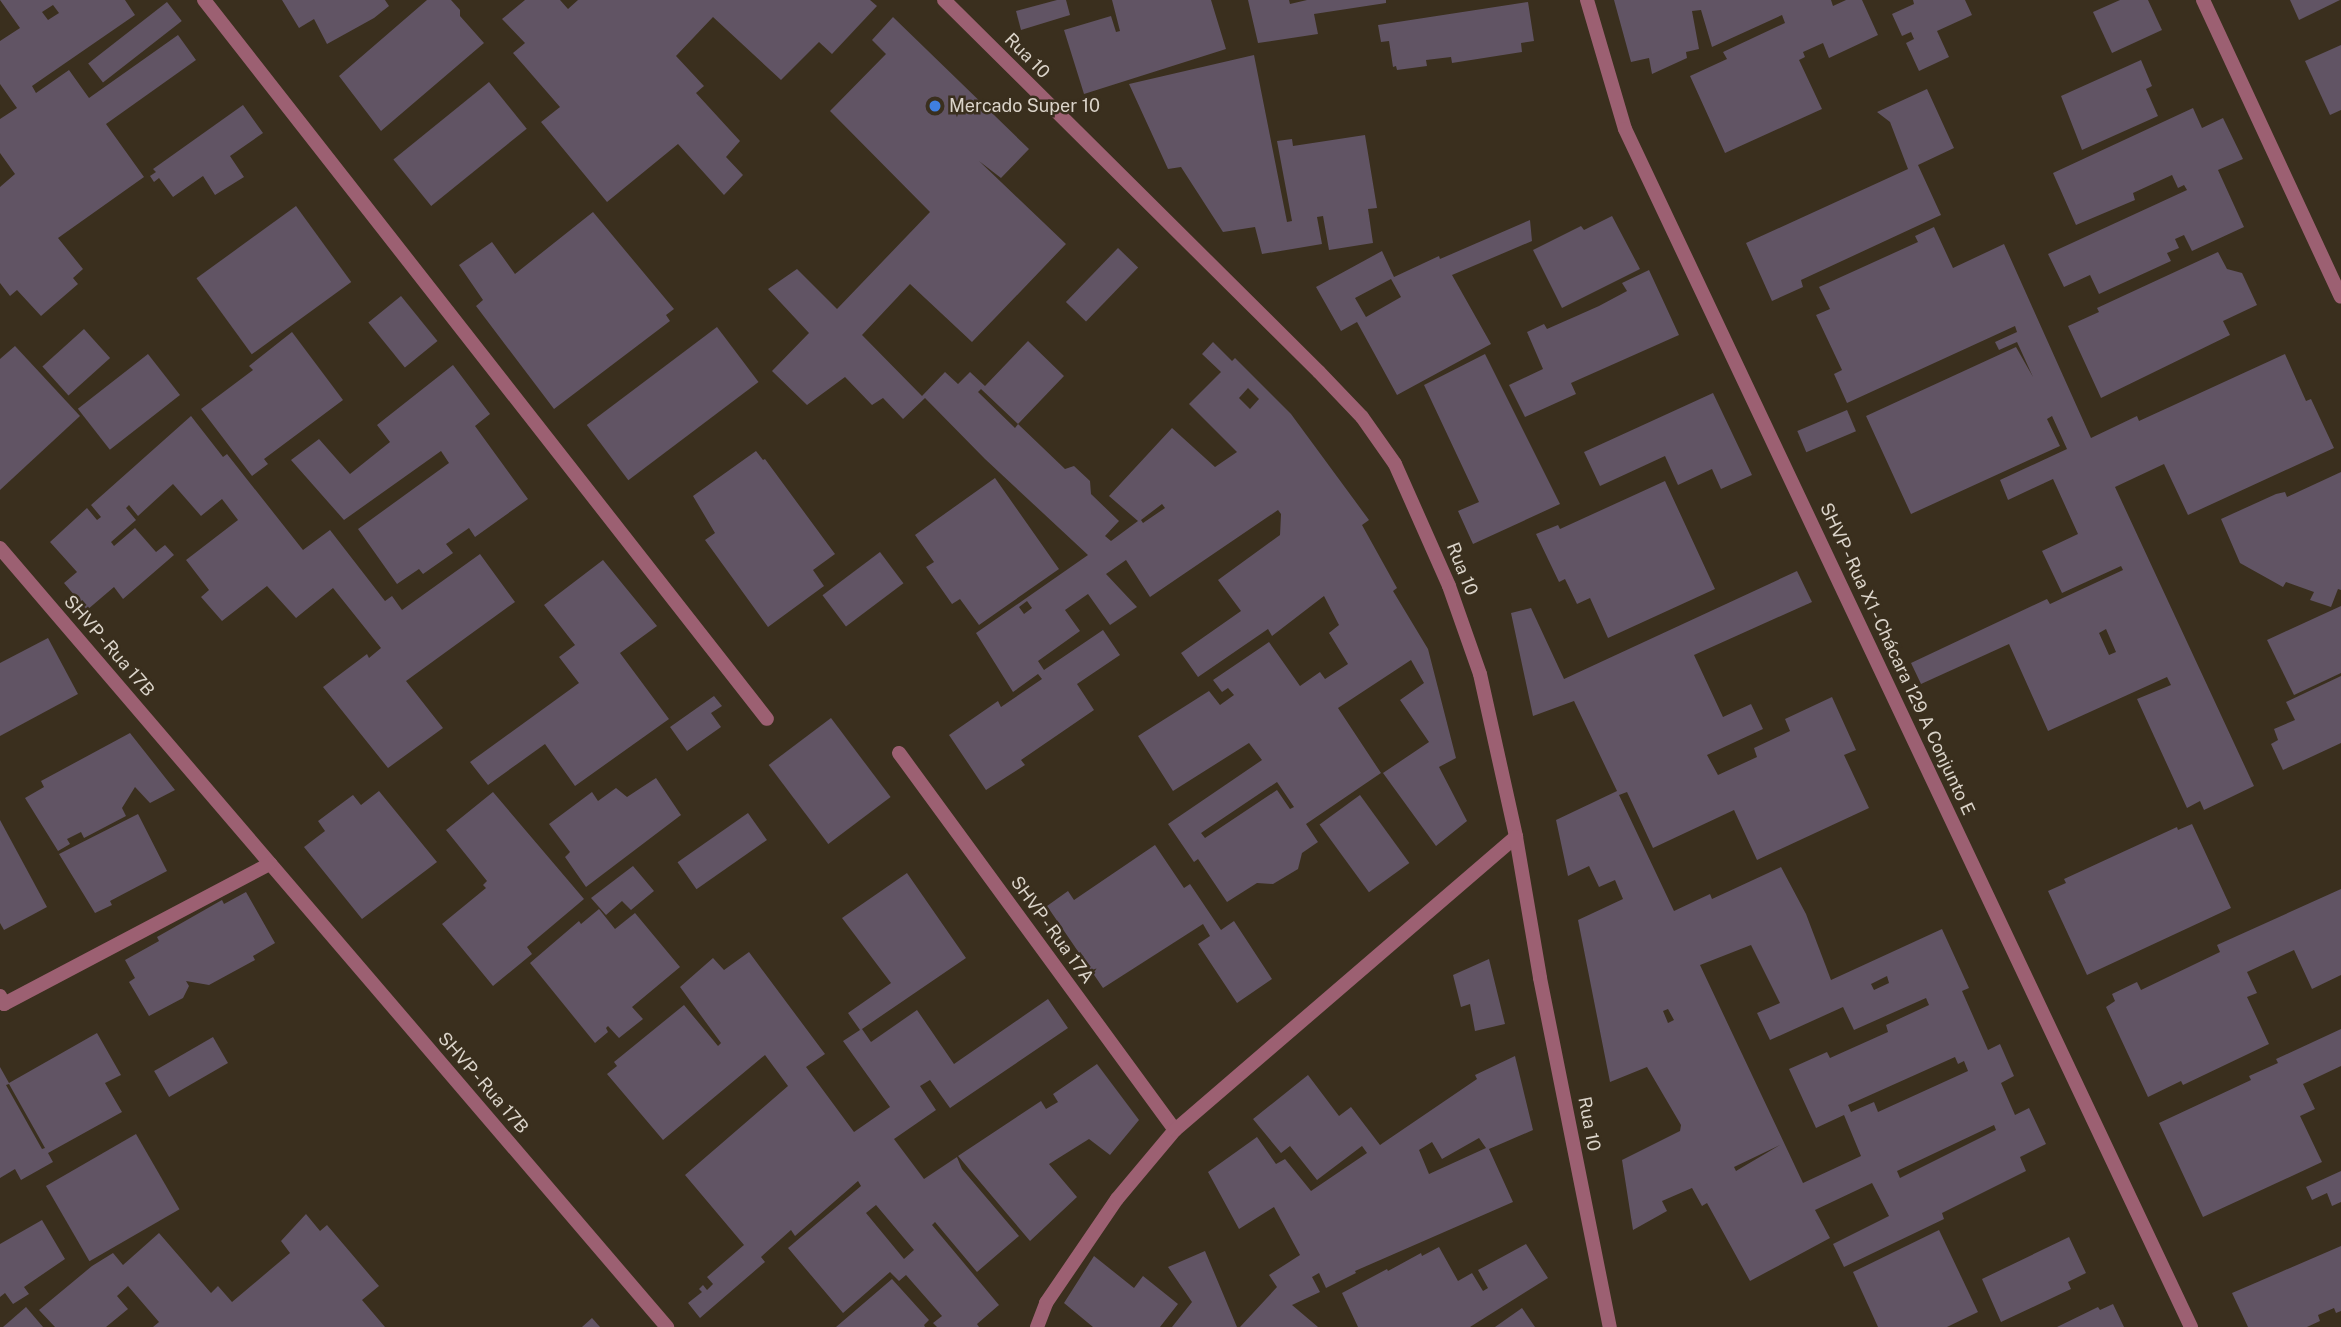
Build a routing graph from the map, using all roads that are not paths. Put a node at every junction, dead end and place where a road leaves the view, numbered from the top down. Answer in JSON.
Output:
{"nodes":[{"id":1,"x":204,"y":0,"type":"edge"},
{"id":2,"x":944,"y":0,"type":"edge"},
{"id":3,"x":1587,"y":0,"type":"edge"},
{"id":4,"x":2203,"y":0,"type":"edge"},
{"id":5,"x":2341,"y":297,"type":"edge"},
{"id":6,"x":0,"y":548,"type":"edge"},
{"id":7,"x":768,"y":719,"type":"dead end"},
{"id":8,"x":899,"y":754,"type":"dead end"},
{"id":9,"x":1516,"y":837,"type":"junction"},
{"id":10,"x":270,"y":864,"type":"junction"},
{"id":11,"x":2,"y":1003,"type":"edge"},
{"id":12,"x":1175,"y":1130,"type":"junction"},
{"id":13,"x":667,"y":1327,"type":"edge"},
{"id":14,"x":1037,"y":1327,"type":"edge"},
{"id":15,"x":1610,"y":1327,"type":"edge"},
{"id":16,"x":2191,"y":1327,"type":"edge"}],
"edges":[{"from":1,"to":7,"type":"street"},
{"from":2,"to":9,"type":"street","name":"Rua 10"},
{"from":3,"to":16,"type":"street","name":"SHVP - Rua X1 - Chácara 129 A Conjunto E"},
{"from":4,"to":5,"type":"street"},
{"from":6,"to":10,"type":"street","name":"SHVP - Rua 17B"},
{"from":8,"to":12,"type":"street","name":"SHVP - Rua 17A"},
{"from":9,"to":12,"type":"street"},
{"from":9,"to":15,"type":"street","name":"Rua 10"},
{"from":10,"to":11,"type":"street"},
{"from":10,"to":13,"type":"street","name":"SHVP - Rua 17B"},
{"from":12,"to":14,"type":"street"}]}
